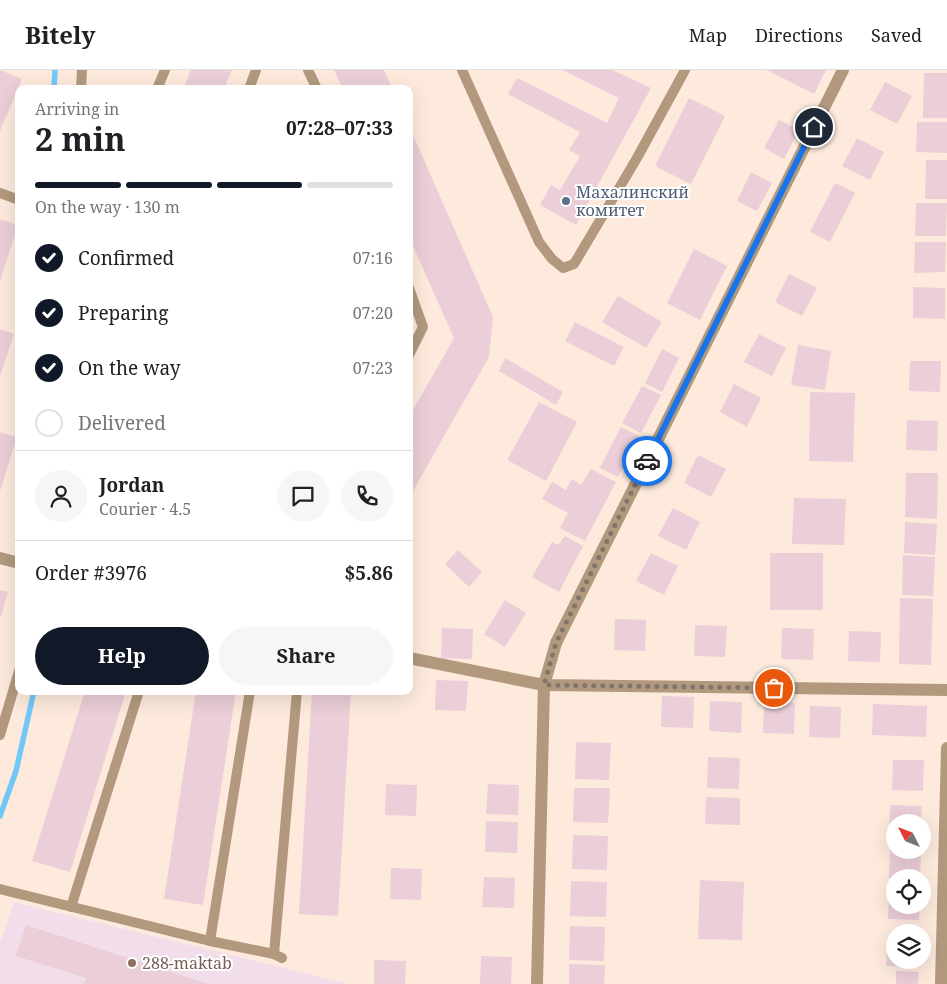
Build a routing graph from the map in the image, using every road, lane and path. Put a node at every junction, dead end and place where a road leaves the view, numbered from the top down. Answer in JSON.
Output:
{"nodes":[{"id":1,"x":82,"y":70,"type":"edge"},
{"id":2,"x":165,"y":70,"type":"edge"},
{"id":3,"x":256,"y":70,"type":"edge"},
{"id":4,"x":308,"y":70,"type":"edge"},
{"id":5,"x":462,"y":70,"type":"edge"},
{"id":6,"x":685,"y":70,"type":"edge"},
{"id":7,"x":843,"y":70,"type":"edge"},
{"id":8,"x":81,"y":85,"type":"edge"},
{"id":9,"x":159,"y":85,"type":"edge"},
{"id":10,"x":250,"y":85,"type":"edge"},
{"id":11,"x":315,"y":85,"type":"edge"},
{"id":12,"x":0,"y":194,"type":"edge"},
{"id":13,"x":15,"y":199,"type":"edge"},
{"id":14,"x":413,"y":299,"type":"edge"},
{"id":15,"x":413,"y":335,"type":"edge"},
{"id":16,"x":0,"y":558,"type":"edge"},
{"id":17,"x":15,"y":562,"type":"edge"},
{"id":18,"x":413,"y":659,"type":"edge"},
{"id":19,"x":15,"y":684,"type":"edge"},
{"id":20,"x":544,"y":685,"type":"junction"},
{"id":21,"x":947,"y":690,"type":"edge"},
{"id":22,"x":138,"y":695,"type":"edge"},
{"id":23,"x":249,"y":695,"type":"edge"},
{"id":24,"x":297,"y":695,"type":"edge"},
{"id":25,"x":0,"y":735,"type":"edge"},
{"id":26,"x":947,"y":748,"type":"edge"},
{"id":27,"x":0,"y":889,"type":"edge"},
{"id":28,"x":71,"y":907,"type":"junction"},
{"id":29,"x":210,"y":941,"type":"junction"},
{"id":30,"x":537,"y":984,"type":"edge"},
{"id":31,"x":941,"y":984,"type":"edge"}],
"edges":[{"from":1,"to":8,"type":"lane"},
{"from":2,"to":9,"type":"lane"},
{"from":3,"to":10,"type":"lane"},
{"from":4,"to":11,"type":"lane"},
{"from":5,"to":6,"type":"lane"},
{"from":7,"to":20,"type":"street"},
{"from":12,"to":13,"type":"lane"},
{"from":14,"to":15,"type":"lane"},
{"from":16,"to":17,"type":"street"},
{"from":18,"to":20,"type":"street"},
{"from":19,"to":25,"type":"lane"},
{"from":20,"to":21,"type":"street"},
{"from":20,"to":30,"type":"street"},
{"from":22,"to":28,"type":"lane"},
{"from":23,"to":29,"type":"lane"},
{"from":24,"to":29,"type":"lane"},
{"from":26,"to":31,"type":"street"},
{"from":27,"to":28,"type":"lane"},
{"from":28,"to":29,"type":"lane"}]}
